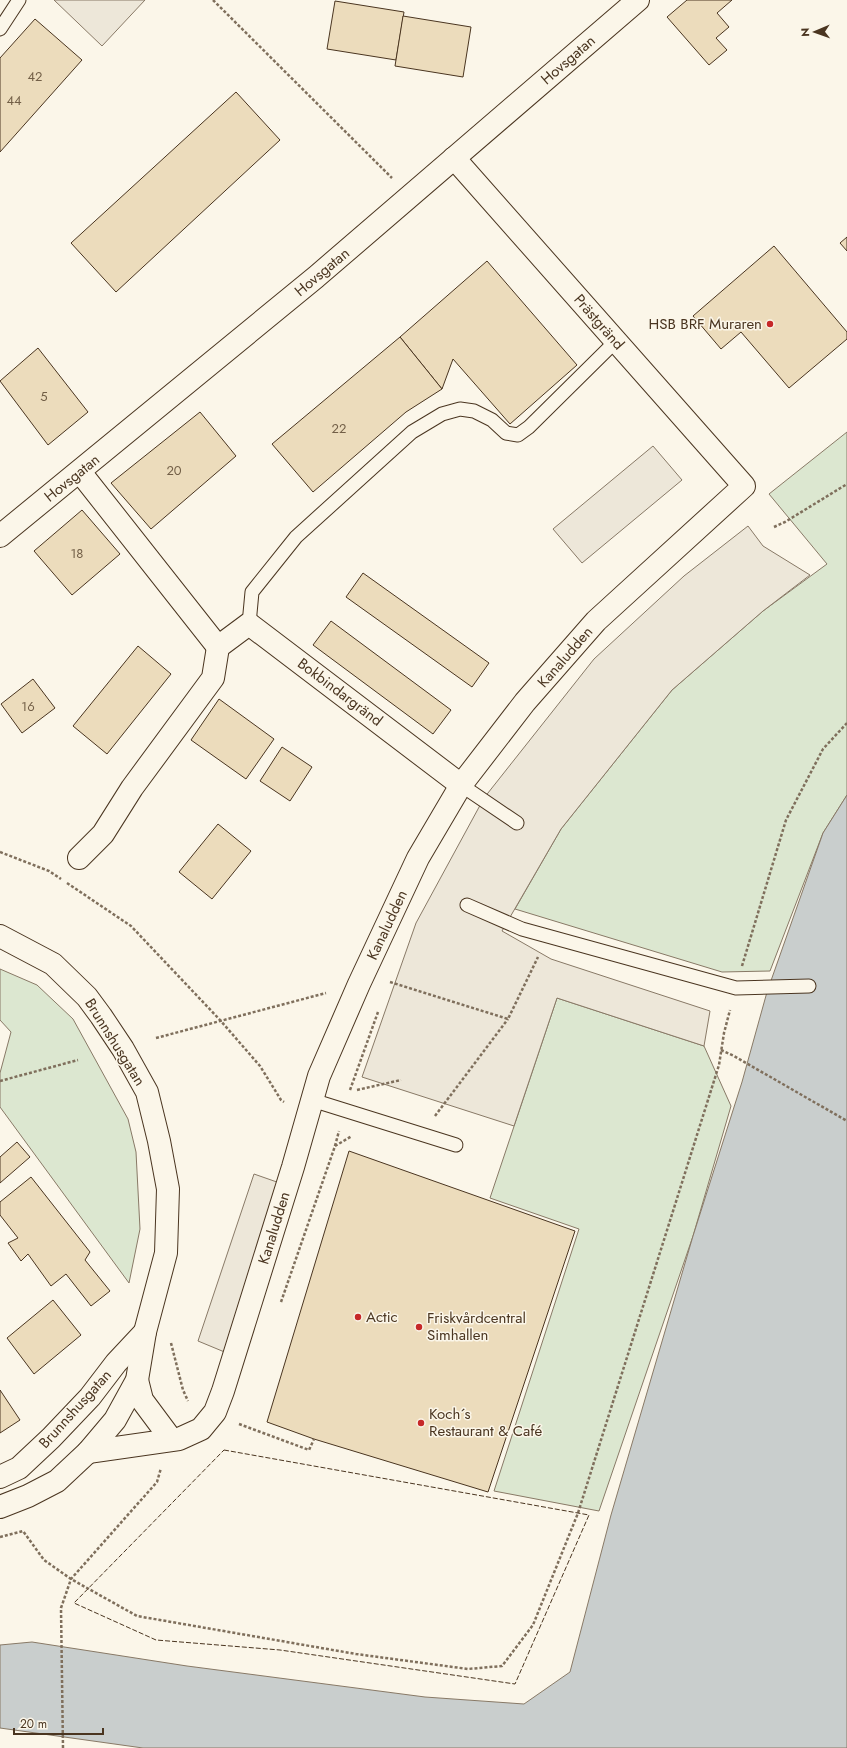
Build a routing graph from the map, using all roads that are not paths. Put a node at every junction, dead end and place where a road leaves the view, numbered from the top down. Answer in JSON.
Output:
{"nodes":[{"id":1,"x":19,"y":0,"type":"edge"},
{"id":2,"x":638,"y":0,"type":"edge"},
{"id":3,"x":0,"y":29,"type":"edge"},
{"id":4,"x":454,"y":158,"type":"junction"},
{"id":5,"x":616,"y":341,"type":"junction"},
{"id":6,"x":80,"y":472,"type":"junction"},
{"id":7,"x":744,"y":486,"type":"joint"},
{"id":8,"x":0,"y":536,"type":"edge"},
{"id":9,"x":249,"y":624,"type":"junction"},
{"id":10,"x":218,"y":647,"type":"junction"},
{"id":11,"x":461,"y":785,"type":"junction"},
{"id":12,"x":517,"y":823,"type":"dead end"},
{"id":13,"x":79,"y":858,"type":"dead end"},
{"id":14,"x":467,"y":905,"type":"dead end"},
{"id":15,"x":0,"y":936,"type":"edge"},
{"id":16,"x":809,"y":986,"type":"dead end"},
{"id":17,"x":310,"y":1106,"type":"junction"},
{"id":18,"x":456,"y":1145,"type":"dead end"},
{"id":19,"x":144,"y":1332,"type":"junction"},
{"id":20,"x":137,"y":1380,"type":"junction"},
{"id":21,"x":171,"y":1439,"type":"junction"},
{"id":22,"x":88,"y":1452,"type":"junction"},
{"id":23,"x":0,"y":1477,"type":"edge"},
{"id":24,"x":0,"y":1507,"type":"edge"}],
"edges":[{"from":1,"to":3,"type":"lane"},
{"from":2,"to":4,"type":"street","name":"Hovsgatan"},
{"from":4,"to":5,"type":"street","name":"Prästgränd"},
{"from":4,"to":6,"type":"street","name":"Hovsgatan"},
{"from":5,"to":7,"type":"street","name":"Prästgränd"},
{"from":5,"to":9,"type":"lane"},
{"from":6,"to":8,"type":"street","name":"Hovsgatan"},
{"from":6,"to":10,"type":"street"},
{"from":7,"to":11,"type":"street","name":"Kanaludden"},
{"from":9,"to":10,"type":"street"},
{"from":9,"to":11,"type":"street","name":"Bokbindargränd"},
{"from":10,"to":13,"type":"street"},
{"from":11,"to":12,"type":"lane"},
{"from":11,"to":17,"type":"street","name":"Kanaludden"},
{"from":14,"to":16,"type":"lane"},
{"from":15,"to":19,"type":"street","name":"Brunnshusgatan"},
{"from":17,"to":18,"type":"lane"},
{"from":17,"to":21,"type":"street","name":"Kanaludden"},
{"from":19,"to":20,"type":"street","name":"Brunnshusgatan"},
{"from":19,"to":23,"type":"street","name":"Brunnshusgatan"},
{"from":20,"to":21,"type":"street"},
{"from":20,"to":22,"type":"street","name":"Brunnshusgatan"},
{"from":21,"to":22,"type":"street","name":"Kanaludden"},
{"from":22,"to":24,"type":"street","name":"Brunnshusgatan"}]}
